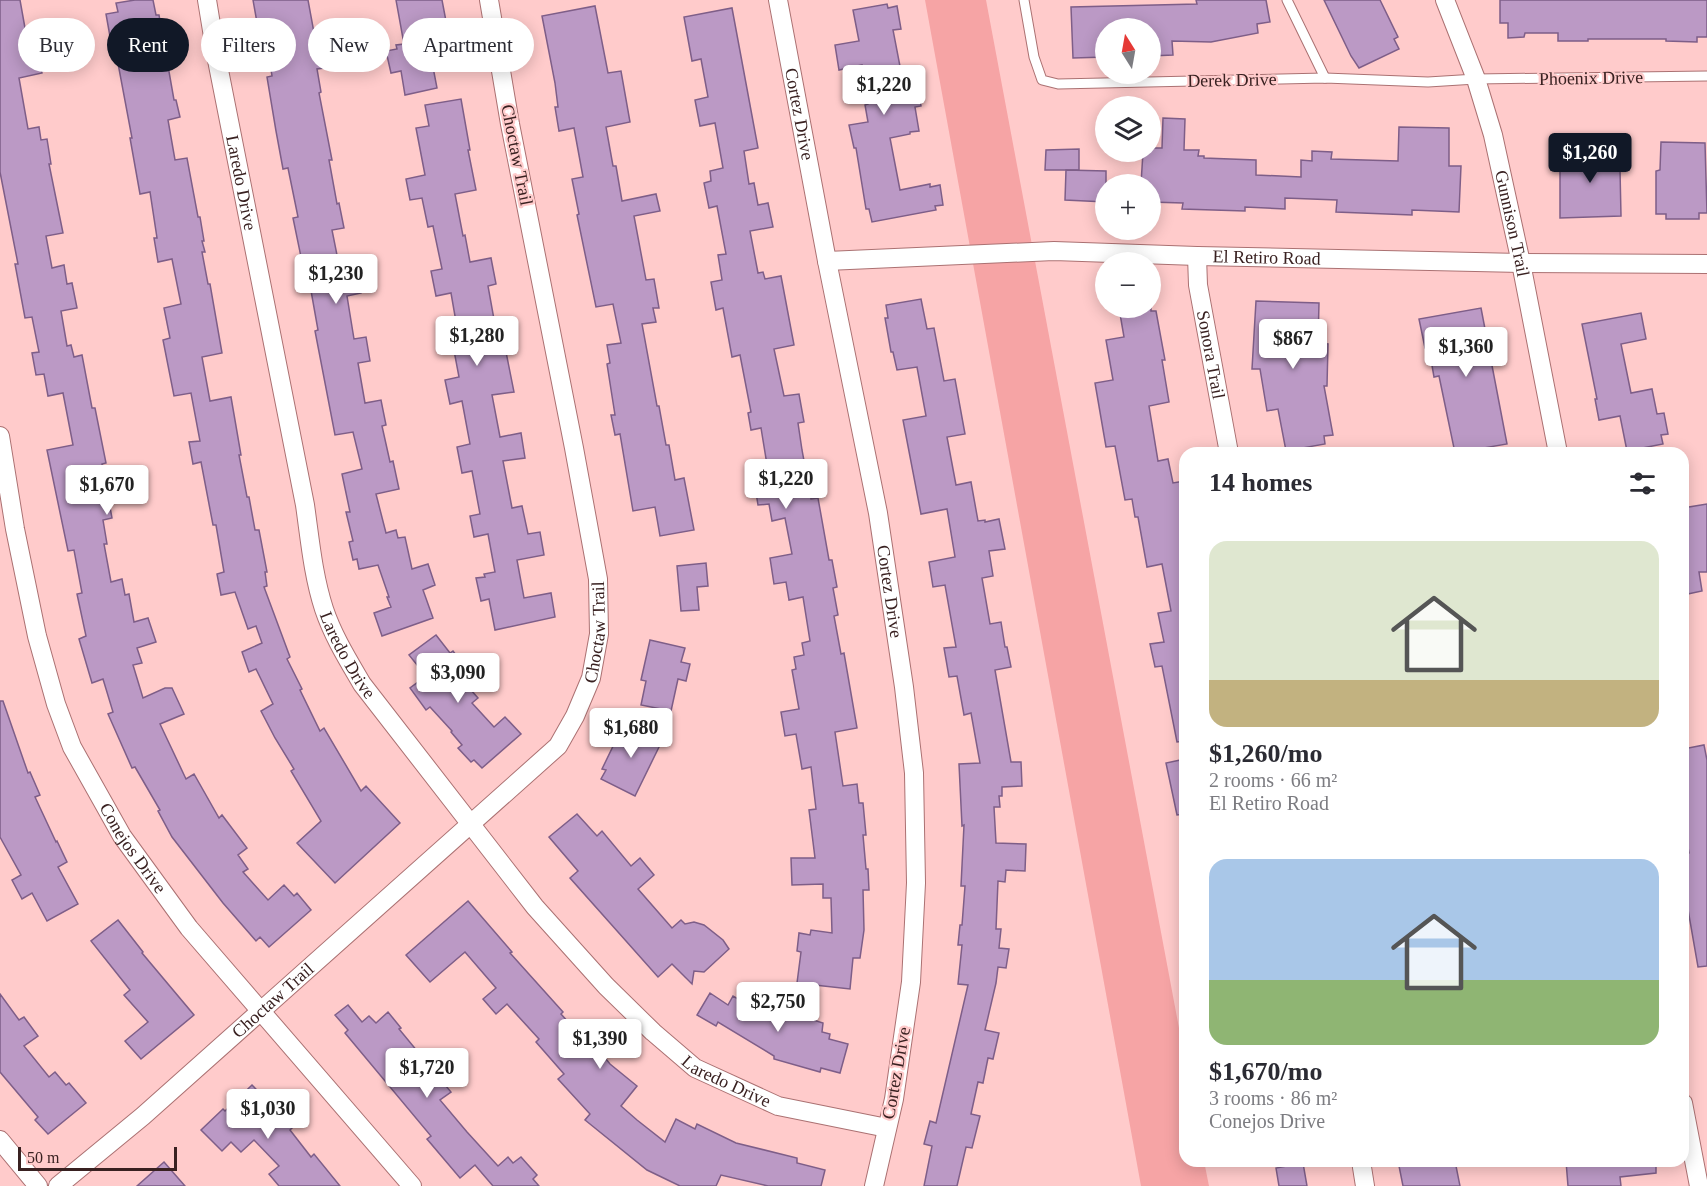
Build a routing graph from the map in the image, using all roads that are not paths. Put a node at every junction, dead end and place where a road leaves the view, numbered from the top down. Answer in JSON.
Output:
{"nodes":[{"id":1,"x":207,"y":0,"type":"edge"},
{"id":2,"x":489,"y":0,"type":"edge"},
{"id":3,"x":778,"y":0,"type":"edge"},
{"id":4,"x":1024,"y":0,"type":"edge"},
{"id":5,"x":1287,"y":0,"type":"edge"},
{"id":6,"x":1445,"y":0,"type":"edge"},
{"id":7,"x":1707,"y":76,"type":"edge"},
{"id":8,"x":1325,"y":78,"type":"junction"},
{"id":9,"x":1476,"y":79,"type":"junction"},
{"id":10,"x":1197,"y":256,"type":"junction"},
{"id":11,"x":826,"y":261,"type":"junction"},
{"id":12,"x":1521,"y":263,"type":"junction"},
{"id":13,"x":1707,"y":264,"type":"edge"},
{"id":14,"x":0,"y":436,"type":"edge"},
{"id":15,"x":1228,"y":447,"type":"edge"},
{"id":16,"x":1557,"y":447,"type":"edge"},
{"id":17,"x":471,"y":824,"type":"junction"},
{"id":18,"x":260,"y":1011,"type":"junction"},
{"id":19,"x":887,"y":1128,"type":"junction"},
{"id":20,"x":1689,"y":1134,"type":"edge"},
{"id":21,"x":0,"y":1140,"type":"edge"},
{"id":22,"x":1362,"y":1167,"type":"edge"},
{"id":23,"x":38,"y":1186,"type":"edge"},
{"id":24,"x":58,"y":1186,"type":"edge"},
{"id":25,"x":412,"y":1186,"type":"edge"},
{"id":26,"x":874,"y":1186,"type":"edge"},
{"id":27,"x":1365,"y":1186,"type":"edge"},
{"id":28,"x":1699,"y":1186,"type":"edge"}],
"edges":[{"from":1,"to":17,"type":"street","name":"Laredo Drive"},
{"from":2,"to":17,"type":"street","name":"Choctaw Trail"},
{"from":3,"to":11,"type":"street","name":"Cortez Drive"},
{"from":4,"to":8,"type":"lane","name":"Derek Drive"},
{"from":5,"to":8,"type":"lane"},
{"from":6,"to":9,"type":"street","name":"Gunnison Trail"},
{"from":7,"to":9,"type":"lane","name":"Phoenix Drive"},
{"from":8,"to":9,"type":"lane","name":"Derek Drive"},
{"from":9,"to":12,"type":"street","name":"Gunnison Trail"},
{"from":10,"to":11,"type":"street","name":"El Retiro Road"},
{"from":10,"to":12,"type":"street","name":"El Retiro Road"},
{"from":10,"to":15,"type":"street","name":"Sonora Trail"},
{"from":11,"to":19,"type":"street","name":"Cortez Drive"},
{"from":12,"to":13,"type":"street","name":"El Retiro Road"},
{"from":12,"to":16,"type":"street","name":"Gunnison Trail"},
{"from":14,"to":18,"type":"street","name":"Conejos Drive"},
{"from":17,"to":18,"type":"street","name":"Choctaw Trail"},
{"from":17,"to":19,"type":"street","name":"Laredo Drive"},
{"from":18,"to":24,"type":"street","name":"Choctaw Trail"},
{"from":18,"to":25,"type":"street","name":"Conejos Drive"},
{"from":19,"to":26,"type":"street","name":"Cortez Drive"},
{"from":20,"to":28,"type":"street"},
{"from":21,"to":23,"type":"street"},
{"from":22,"to":27,"type":"street"}]}
